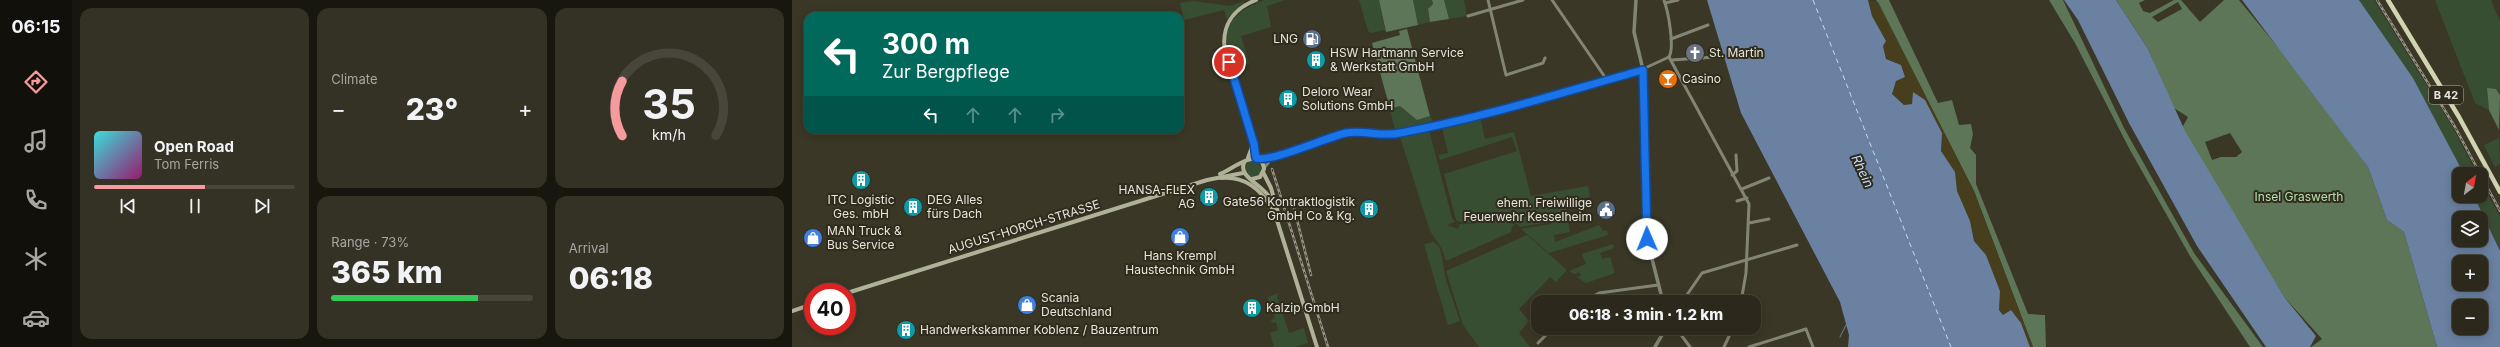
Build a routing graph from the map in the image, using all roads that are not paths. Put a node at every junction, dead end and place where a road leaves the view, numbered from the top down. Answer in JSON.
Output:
{"nodes":[{"id":1,"x":1256,"y":0,"type":"edge"},
{"id":2,"x":1488,"y":0,"type":"edge"},
{"id":3,"x":1523,"y":0,"type":"edge"},
{"id":4,"x":1552,"y":0,"type":"edge"},
{"id":5,"x":1636,"y":0,"type":"edge"},
{"id":6,"x":1678,"y":0,"type":"edge"},
{"id":7,"x":2388,"y":0,"type":"edge"},
{"id":8,"x":1665,"y":1,"type":"edge"},
{"id":9,"x":1491,"y":10,"type":"junction"},
{"id":10,"x":1468,"y":16,"type":"dead end"},
{"id":11,"x":1708,"y":25,"type":"dead end"},
{"id":12,"x":1671,"y":39,"type":"junction"},
{"id":13,"x":1669,"y":57,"type":"junction"},
{"id":14,"x":1715,"y":57,"type":"dead end"},
{"id":15,"x":1545,"y":58,"type":"dead end"},
{"id":16,"x":1672,"y":60,"type":"junction"},
{"id":17,"x":1643,"y":70,"type":"junction"},
{"id":18,"x":1607,"y":80,"type":"junction"},
{"id":19,"x":1253,"y":140,"type":"junction"},
{"id":20,"x":1736,"y":155,"type":"dead end"},
{"id":21,"x":1272,"y":157,"type":"junction"},
{"id":22,"x":1248,"y":159,"type":"junction"},
{"id":23,"x":1257,"y":159,"type":"junction"},
{"id":24,"x":1244,"y":163,"type":"junction"},
{"id":25,"x":1263,"y":170,"type":"junction"},
{"id":26,"x":1243,"y":173,"type":"junction"},
{"id":27,"x":1732,"y":175,"type":"junction"},
{"id":28,"x":1769,"y":178,"type":"dead end"},
{"id":29,"x":1252,"y":179,"type":"junction"},
{"id":30,"x":1206,"y":180,"type":"junction"},
{"id":31,"x":1742,"y":189,"type":"junction"},
{"id":32,"x":2500,"y":192,"type":"edge"},
{"id":33,"x":1748,"y":198,"type":"junction"},
{"id":34,"x":1737,"y":201,"type":"dead end"},
{"id":35,"x":1275,"y":212,"type":"junction"},
{"id":36,"x":1769,"y":219,"type":"dead end"},
{"id":37,"x":1749,"y":224,"type":"junction"},
{"id":38,"x":1281,"y":226,"type":"junction"},
{"id":39,"x":1797,"y":245,"type":"dead end"},
{"id":40,"x":1746,"y":260,"type":"junction"},
{"id":41,"x":1658,"y":285,"type":"junction"},
{"id":42,"x":856,"y":290,"type":"edge"},
{"id":43,"x":1595,"y":295,"type":"edge"},
{"id":44,"x":1661,"y":295,"type":"edge"},
{"id":45,"x":1687,"y":295,"type":"edge"},
{"id":46,"x":1742,"y":295,"type":"edge"},
{"id":47,"x":804,"y":307,"type":"edge"},
{"id":48,"x":792,"y":310,"type":"edge"},
{"id":49,"x":1547,"y":335,"type":"edge"},
{"id":50,"x":1662,"y":335,"type":"edge"},
{"id":51,"x":1681,"y":335,"type":"edge"},
{"id":52,"x":1729,"y":335,"type":"edge"},
{"id":53,"x":1538,"y":343,"type":"dead end"},
{"id":54,"x":1317,"y":347,"type":"edge"},
{"id":55,"x":1656,"y":347,"type":"edge"},
{"id":56,"x":1690,"y":347,"type":"edge"},
{"id":57,"x":1724,"y":347,"type":"edge"},
{"id":58,"x":1749,"y":347,"type":"edge"},
{"id":59,"x":1813,"y":347,"type":"edge"}],
"edges":[{"from":1,"to":19,"type":"main road"},
{"from":2,"to":9,"type":"street"},
{"from":3,"to":9,"type":"street"},
{"from":4,"to":18,"type":"street"},
{"from":5,"to":17,"type":"street"},
{"from":6,"to":8,"type":"street"},
{"from":7,"to":32,"type":"main road","number":"B 42"},
{"from":8,"to":12,"type":"street"},
{"from":9,"to":10,"type":"street"},
{"from":9,"to":15,"type":"street"},
{"from":11,"to":12,"type":"street"},
{"from":12,"to":13,"type":"street"},
{"from":13,"to":16,"type":"street"},
{"from":13,"to":17,"type":"street"},
{"from":14,"to":16,"type":"street"},
{"from":16,"to":27,"type":"street"},
{"from":17,"to":18,"type":"street"},
{"from":17,"to":41,"type":"street"},
{"from":18,"to":21,"type":"street"},
{"from":19,"to":22,"type":"main road"},
{"from":19,"to":23,"type":"main road"},
{"from":20,"to":27,"type":"street"},
{"from":21,"to":23,"type":"street"},
{"from":21,"to":25,"type":"street"},
{"from":22,"to":23,"type":"main road"},
{"from":22,"to":24,"type":"main road","name":"AUGUST-HORCH-STRASSE"},
{"from":23,"to":25,"type":"main road"},
{"from":24,"to":26,"type":"main road"},
{"from":24,"to":30,"type":"main road","name":"AUGUST-HORCH-STRASSE"},
{"from":25,"to":29,"type":"main road"},
{"from":25,"to":38,"type":"main road"},
{"from":26,"to":29,"type":"main road"},
{"from":26,"to":30,"type":"main road","name":"AUGUST-HORCH-STRASSE"},
{"from":27,"to":31,"type":"street"},
{"from":28,"to":31,"type":"street"},
{"from":29,"to":35,"type":"main road"},
{"from":30,"to":35,"type":"main road"},
{"from":30,"to":42,"type":"main road","name":"AUGUST-HORCH-STRASSE"},
{"from":31,"to":33,"type":"street"},
{"from":33,"to":34,"type":"street"},
{"from":33,"to":37,"type":"street"},
{"from":35,"to":38,"type":"main road"},
{"from":36,"to":37,"type":"street"},
{"from":37,"to":40,"type":"street"},
{"from":38,"to":54,"type":"main road"},
{"from":39,"to":40,"type":"street"},
{"from":40,"to":45,"type":"street"},
{"from":40,"to":46,"type":"street"},
{"from":41,"to":43,"type":"street"},
{"from":41,"to":44,"type":"street"},
{"from":47,"to":48,"type":"main road"},
{"from":49,"to":53,"type":"street"},
{"from":50,"to":55,"type":"street"},
{"from":51,"to":56,"type":"street"},
{"from":52,"to":57,"type":"street"},
{"from":58,"to":59,"type":"street"}]}
